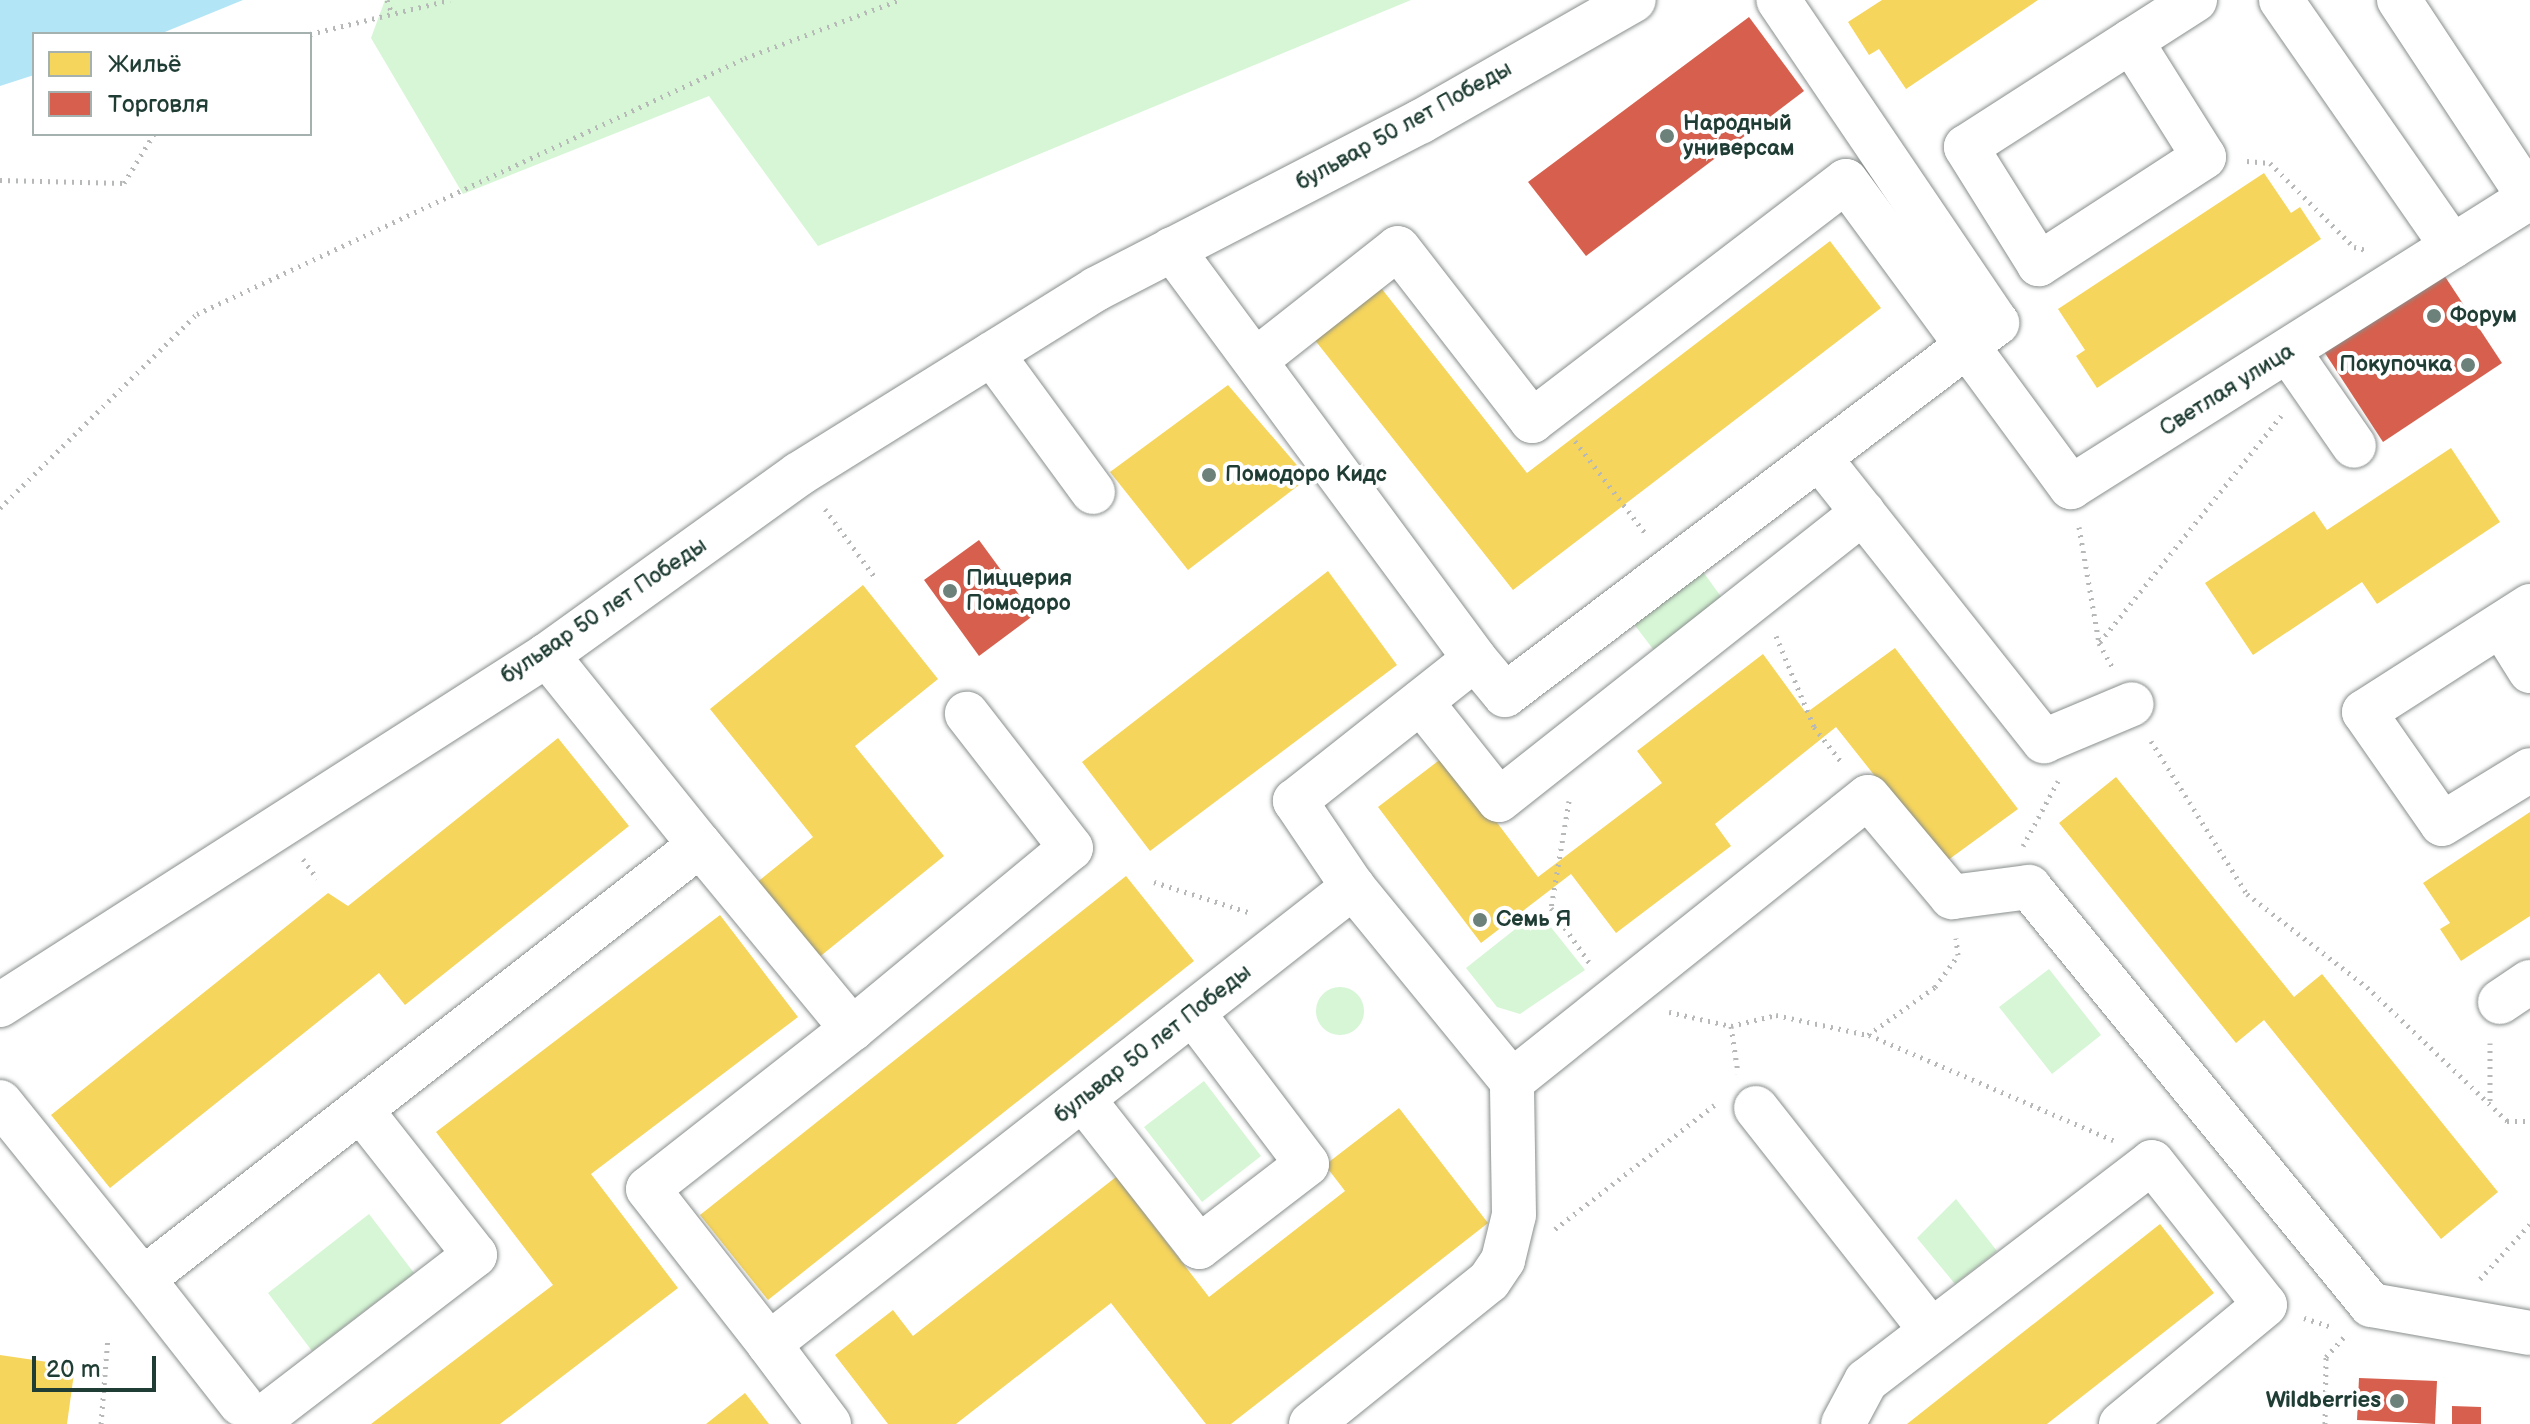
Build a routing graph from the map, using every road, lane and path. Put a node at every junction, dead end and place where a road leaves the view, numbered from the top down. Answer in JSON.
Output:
{"nodes":[{"id":1,"x":387,"y":0,"type":"edge"},
{"id":2,"x":450,"y":0,"type":"edge"},
{"id":3,"x":899,"y":0,"type":"edge"},
{"id":4,"x":1634,"y":0,"type":"edge"},
{"id":5,"x":1778,"y":0,"type":"edge"},
{"id":6,"x":2195,"y":0,"type":"edge"},
{"id":7,"x":2281,"y":0,"type":"edge"},
{"id":8,"x":2399,"y":0,"type":"edge"},
{"id":9,"x":392,"y":14,"type":"junction"},
{"id":10,"x":312,"y":34,"type":"edge"},
{"id":11,"x":2131,"y":41,"type":"junction"},
{"id":12,"x":153,"y":136,"type":"edge"},
{"id":13,"x":1966,"y":147,"type":"junction"},
{"id":14,"x":2204,"y":157,"type":"junction"},
{"id":15,"x":0,"y":180,"type":"edge"},
{"id":16,"x":1908,"y":187,"type":"junction"},
{"id":17,"x":2530,"y":199,"type":"edge"},
{"id":18,"x":1172,"y":249,"type":"junction"},
{"id":19,"x":2438,"y":255,"type":"junction"},
{"id":20,"x":1968,"y":347,"type":"junction"},
{"id":21,"x":992,"y":354,"type":"junction"},
{"id":22,"x":1257,"y":359,"type":"junction"},
{"id":23,"x":2299,"y":366,"type":"junction"},
{"id":24,"x":1549,"y":407,"type":"junction"},
{"id":25,"x":2354,"y":446,"type":"dead end"},
{"id":26,"x":1821,"y":460,"type":"junction"},
{"id":27,"x":799,"y":474,"type":"junction"},
{"id":28,"x":2071,"y":487,"type":"junction"},
{"id":29,"x":1093,"y":492,"type":"dead end"},
{"id":30,"x":0,"y":508,"type":"edge"},
{"id":31,"x":1863,"y":513,"type":"junction"},
{"id":32,"x":1645,"y":533,"type":"dead end"},
{"id":33,"x":874,"y":576,"type":"dead end"},
{"id":34,"x":1759,"y":596,"type":"junction"},
{"id":35,"x":2516,"y":616,"type":"edge"},
{"id":36,"x":2099,"y":643,"type":"junction"},
{"id":37,"x":547,"y":655,"type":"junction"},
{"id":38,"x":1475,"y":659,"type":"junction"},
{"id":39,"x":2530,"y":671,"type":"edge"},
{"id":40,"x":1421,"y":702,"type":"junction"},
{"id":41,"x":2132,"y":704,"type":"junction"},
{"id":42,"x":967,"y":714,"type":"dead end"},
{"id":43,"x":2071,"y":730,"type":"junction"},
{"id":44,"x":1572,"y":743,"type":"junction"},
{"id":45,"x":2530,"y":770,"type":"edge"},
{"id":46,"x":1868,"y":797,"type":"junction"},
{"id":47,"x":700,"y":845,"type":"junction"},
{"id":48,"x":1154,"y":882,"type":"dead end"},
{"id":49,"x":1353,"y":887,"type":"junction"},
{"id":50,"x":2009,"y":890,"type":"junction"},
{"id":51,"x":1952,"y":897,"type":"junction"},
{"id":52,"x":1300,"y":929,"type":"junction"},
{"id":53,"x":2515,"y":992,"type":"edge"},
{"id":54,"x":1615,"y":999,"type":"junction"},
{"id":55,"x":0,"y":1005,"type":"edge"},
{"id":56,"x":1193,"y":1013,"type":"junction"},
{"id":57,"x":1731,"y":1026,"type":"junction"},
{"id":58,"x":852,"y":1029,"type":"junction"},
{"id":59,"x":1868,"y":1035,"type":"junction"},
{"id":60,"x":1512,"y":1081,"type":"junction"},
{"id":61,"x":1748,"y":1096,"type":"junction"},
{"id":62,"x":1083,"y":1099,"type":"junction"},
{"id":63,"x":0,"y":1102,"type":"edge"},
{"id":64,"x":2491,"y":1106,"type":"junction"},
{"id":65,"x":364,"y":1114,"type":"junction"},
{"id":66,"x":2530,"y":1121,"type":"edge"},
{"id":67,"x":2152,"y":1162,"type":"junction"},
{"id":68,"x":2530,"y":1224,"type":"edge"},
{"id":69,"x":1552,"y":1232,"type":"dead end"},
{"id":70,"x":143,"y":1279,"type":"junction"},
{"id":71,"x":2467,"y":1288,"type":"dead end"},
{"id":72,"x":2371,"y":1305,"type":"junction"},
{"id":73,"x":1931,"y":1330,"type":"junction"},
{"id":74,"x":2530,"y":1333,"type":"edge"},
{"id":75,"x":108,"y":1337,"type":"dead end"},
{"id":76,"x":769,"y":1344,"type":"junction"},
{"id":77,"x":242,"y":1419,"type":"edge"},
{"id":78,"x":101,"y":1424,"type":"edge"},
{"id":79,"x":829,"y":1424,"type":"edge"},
{"id":80,"x":1311,"y":1424,"type":"edge"},
{"id":81,"x":1843,"y":1424,"type":"edge"},
{"id":82,"x":2121,"y":1424,"type":"edge"},
{"id":83,"x":2325,"y":1424,"type":"edge"}],
"edges":[{"from":1,"to":9,"type":"path"},
{"from":2,"to":9,"type":"path"},
{"from":3,"to":30,"type":"path"},
{"from":4,"to":18,"type":"street","name":"бульвар 50 лет Победы"},
{"from":5,"to":16,"type":"street"},
{"from":6,"to":11,"type":"street"},
{"from":7,"to":19,"type":"street"},
{"from":8,"to":17,"type":"street"},
{"from":9,"to":10,"type":"path"},
{"from":11,"to":13,"type":"street"},
{"from":11,"to":14,"type":"street"},
{"from":12,"to":15,"type":"path"},
{"from":13,"to":14,"type":"street"},
{"from":13,"to":16,"type":"street"},
{"from":14,"to":19,"type":"path"},
{"from":16,"to":20,"type":"street"},
{"from":17,"to":19,"type":"street","name":"Светлая улица"},
{"from":18,"to":21,"type":"street","name":"бульвар 50 лет Победы"},
{"from":18,"to":22,"type":"street"},
{"from":19,"to":23,"type":"street","name":"Светлая улица"},
{"from":20,"to":24,"type":"street"},
{"from":20,"to":26,"type":"street"},
{"from":20,"to":28,"type":"street"},
{"from":21,"to":27,"type":"street","name":"бульвар 50 лет Победы"},
{"from":21,"to":29,"type":"street"},
{"from":22,"to":24,"type":"street"},
{"from":22,"to":38,"type":"street"},
{"from":23,"to":25,"type":"street"},
{"from":23,"to":28,"type":"street","name":"Светлая улица"},
{"from":23,"to":36,"type":"path"},
{"from":24,"to":32,"type":"path"},
{"from":26,"to":31,"type":"street"},
{"from":26,"to":38,"type":"street"},
{"from":27,"to":33,"type":"path"},
{"from":27,"to":37,"type":"street","name":"бульвар 50 лет Победы"},
{"from":28,"to":36,"type":"path"},
{"from":31,"to":34,"type":"street"},
{"from":31,"to":43,"type":"street"},
{"from":34,"to":44,"type":"street"},
{"from":34,"to":46,"type":"path"},
{"from":35,"to":39,"type":"street"},
{"from":35,"to":45,"type":"street"},
{"from":36,"to":41,"type":"path"},
{"from":37,"to":47,"type":"street"},
{"from":37,"to":55,"type":"street","name":"бульвар 50 лет Победы"},
{"from":38,"to":40,"type":"street"},
{"from":40,"to":44,"type":"street"},
{"from":40,"to":49,"type":"street"},
{"from":41,"to":43,"type":"street"},
{"from":41,"to":64,"type":"path"},
{"from":42,"to":58,"type":"street"},
{"from":43,"to":50,"type":"path"},
{"from":44,"to":54,"type":"path"},
{"from":46,"to":51,"type":"street"},
{"from":46,"to":54,"type":"street"},
{"from":47,"to":58,"type":"street"},
{"from":47,"to":65,"type":"street"},
{"from":48,"to":52,"type":"path"},
{"from":49,"to":52,"type":"street","name":"бульвар 50 лет Победы"},
{"from":49,"to":60,"type":"street"},
{"from":50,"to":51,"type":"street"},
{"from":50,"to":72,"type":"street"},
{"from":51,"to":59,"type":"path"},
{"from":52,"to":56,"type":"street","name":"бульвар 50 лет Победы"},
{"from":53,"to":64,"type":"path"},
{"from":54,"to":57,"type":"path"},
{"from":54,"to":60,"type":"street"},
{"from":56,"to":62,"type":"street","name":"бульвар 50 лет Победы"},
{"from":56,"to":62,"type":"street"},
{"from":57,"to":59,"type":"path"},
{"from":57,"to":61,"type":"path"},
{"from":58,"to":76,"type":"street"},
{"from":59,"to":67,"type":"path"},
{"from":60,"to":80,"type":"street"},
{"from":61,"to":69,"type":"path"},
{"from":61,"to":73,"type":"street"},
{"from":62,"to":76,"type":"street","name":"бульвар 50 лет Победы"},
{"from":63,"to":70,"type":"street"},
{"from":64,"to":66,"type":"path"},
{"from":65,"to":70,"type":"street"},
{"from":65,"to":77,"type":"street"},
{"from":67,"to":73,"type":"street"},
{"from":67,"to":82,"type":"street"},
{"from":68,"to":71,"type":"path"},
{"from":70,"to":77,"type":"street"},
{"from":72,"to":74,"type":"street"},
{"from":72,"to":83,"type":"path"},
{"from":73,"to":81,"type":"street"},
{"from":75,"to":78,"type":"path"},
{"from":76,"to":79,"type":"street"}]}
